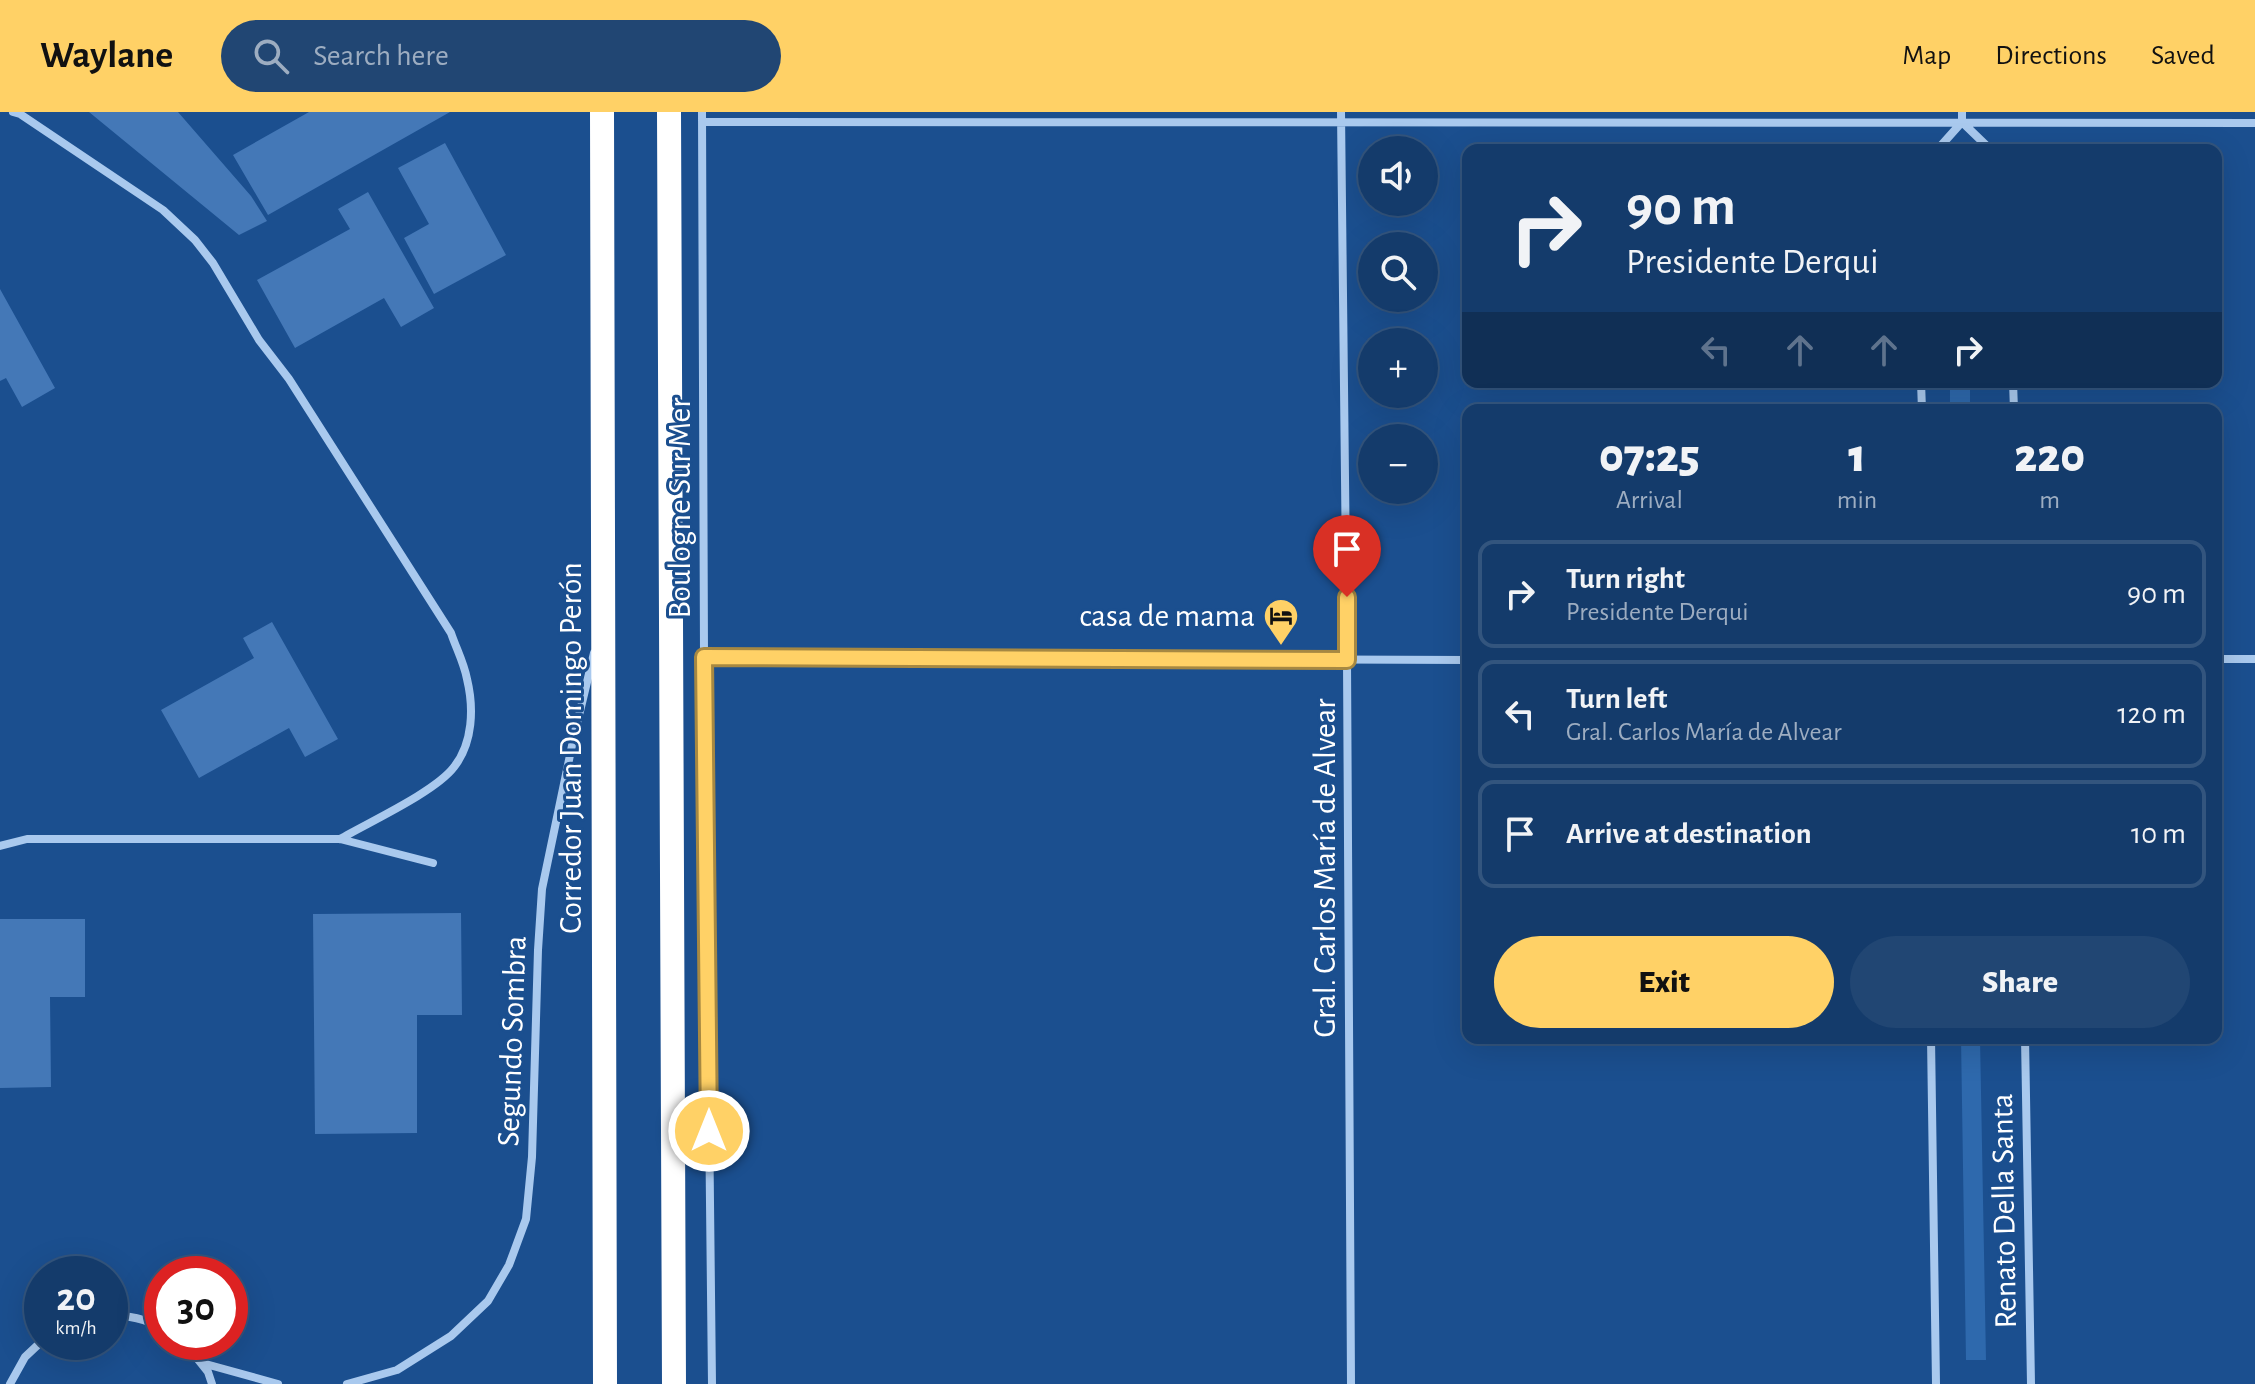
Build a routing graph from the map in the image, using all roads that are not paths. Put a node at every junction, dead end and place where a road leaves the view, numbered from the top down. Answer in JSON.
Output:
{"nodes":[{"id":1,"x":13,"y":112,"type":"edge"},
{"id":2,"x":602,"y":112,"type":"edge"},
{"id":3,"x":669,"y":112,"type":"edge"},
{"id":4,"x":1962,"y":112,"type":"edge"},
{"id":5,"x":702,"y":117,"type":"edge"},
{"id":6,"x":1341,"y":117,"type":"edge"},
{"id":7,"x":1962,"y":122,"type":"junction"},
{"id":8,"x":2255,"y":123,"type":"edge"},
{"id":9,"x":1942,"y":144,"type":"edge"},
{"id":10,"x":1985,"y":144,"type":"edge"},
{"id":11,"x":603,"y":614,"type":"junction"},
{"id":12,"x":704,"y":657,"type":"junction"},
{"id":13,"x":2222,"y":659,"type":"edge"},
{"id":14,"x":2255,"y":659,"type":"edge"},
{"id":15,"x":1347,"y":660,"type":"junction"},
{"id":16,"x":1462,"y":660,"type":"edge"},
{"id":17,"x":340,"y":839,"type":"junction"},
{"id":18,"x":0,"y":846,"type":"edge"},
{"id":19,"x":433,"y":863,"type":"dead end"},
{"id":20,"x":1931,"y":1044,"type":"edge"},
{"id":21,"x":2025,"y":1044,"type":"edge"},
{"id":22,"x":24,"y":1359,"type":"edge"},
{"id":23,"x":199,"y":1360,"type":"edge"},
{"id":24,"x":202,"y":1363,"type":"junction"},
{"id":25,"x":10,"y":1384,"type":"edge"},
{"id":26,"x":212,"y":1384,"type":"edge"},
{"id":27,"x":278,"y":1384,"type":"edge"},
{"id":28,"x":347,"y":1384,"type":"edge"},
{"id":29,"x":605,"y":1384,"type":"edge"},
{"id":30,"x":674,"y":1384,"type":"edge"},
{"id":31,"x":712,"y":1384,"type":"edge"},
{"id":32,"x":1351,"y":1384,"type":"edge"},
{"id":33,"x":1936,"y":1384,"type":"edge"},
{"id":34,"x":2031,"y":1384,"type":"edge"}],
"edges":[{"from":1,"to":17,"type":"street"},
{"from":2,"to":11,"type":"highway","name":"Corredor Juan Domingo Perón"},
{"from":3,"to":30,"type":"highway"},
{"from":4,"to":7,"type":"street"},
{"from":5,"to":6,"type":"street"},
{"from":5,"to":12,"type":"street","name":"Boulogne Sur Mer"},
{"from":6,"to":7,"type":"street"},
{"from":6,"to":15,"type":"street","name":"Gral. Carlos María de Alvear"},
{"from":7,"to":8,"type":"street"},
{"from":7,"to":9,"type":"street"},
{"from":7,"to":10,"type":"street"},
{"from":11,"to":28,"type":"street","name":"Segundo Sombra"},
{"from":11,"to":29,"type":"highway","name":"Corredor Juan Domingo Perón"},
{"from":12,"to":15,"type":"street"},
{"from":12,"to":31,"type":"street","name":"Boulogne Sur Mer"},
{"from":13,"to":14,"type":"street"},
{"from":15,"to":16,"type":"street"},
{"from":15,"to":32,"type":"street","name":"Gral. Carlos María de Alvear"},
{"from":17,"to":18,"type":"street"},
{"from":17,"to":19,"type":"street"},
{"from":20,"to":33,"type":"street"},
{"from":21,"to":34,"type":"street","name":"Renato Della Santa"},
{"from":22,"to":25,"type":"street"},
{"from":23,"to":24,"type":"street"},
{"from":24,"to":26,"type":"street"},
{"from":24,"to":27,"type":"street"}]}
